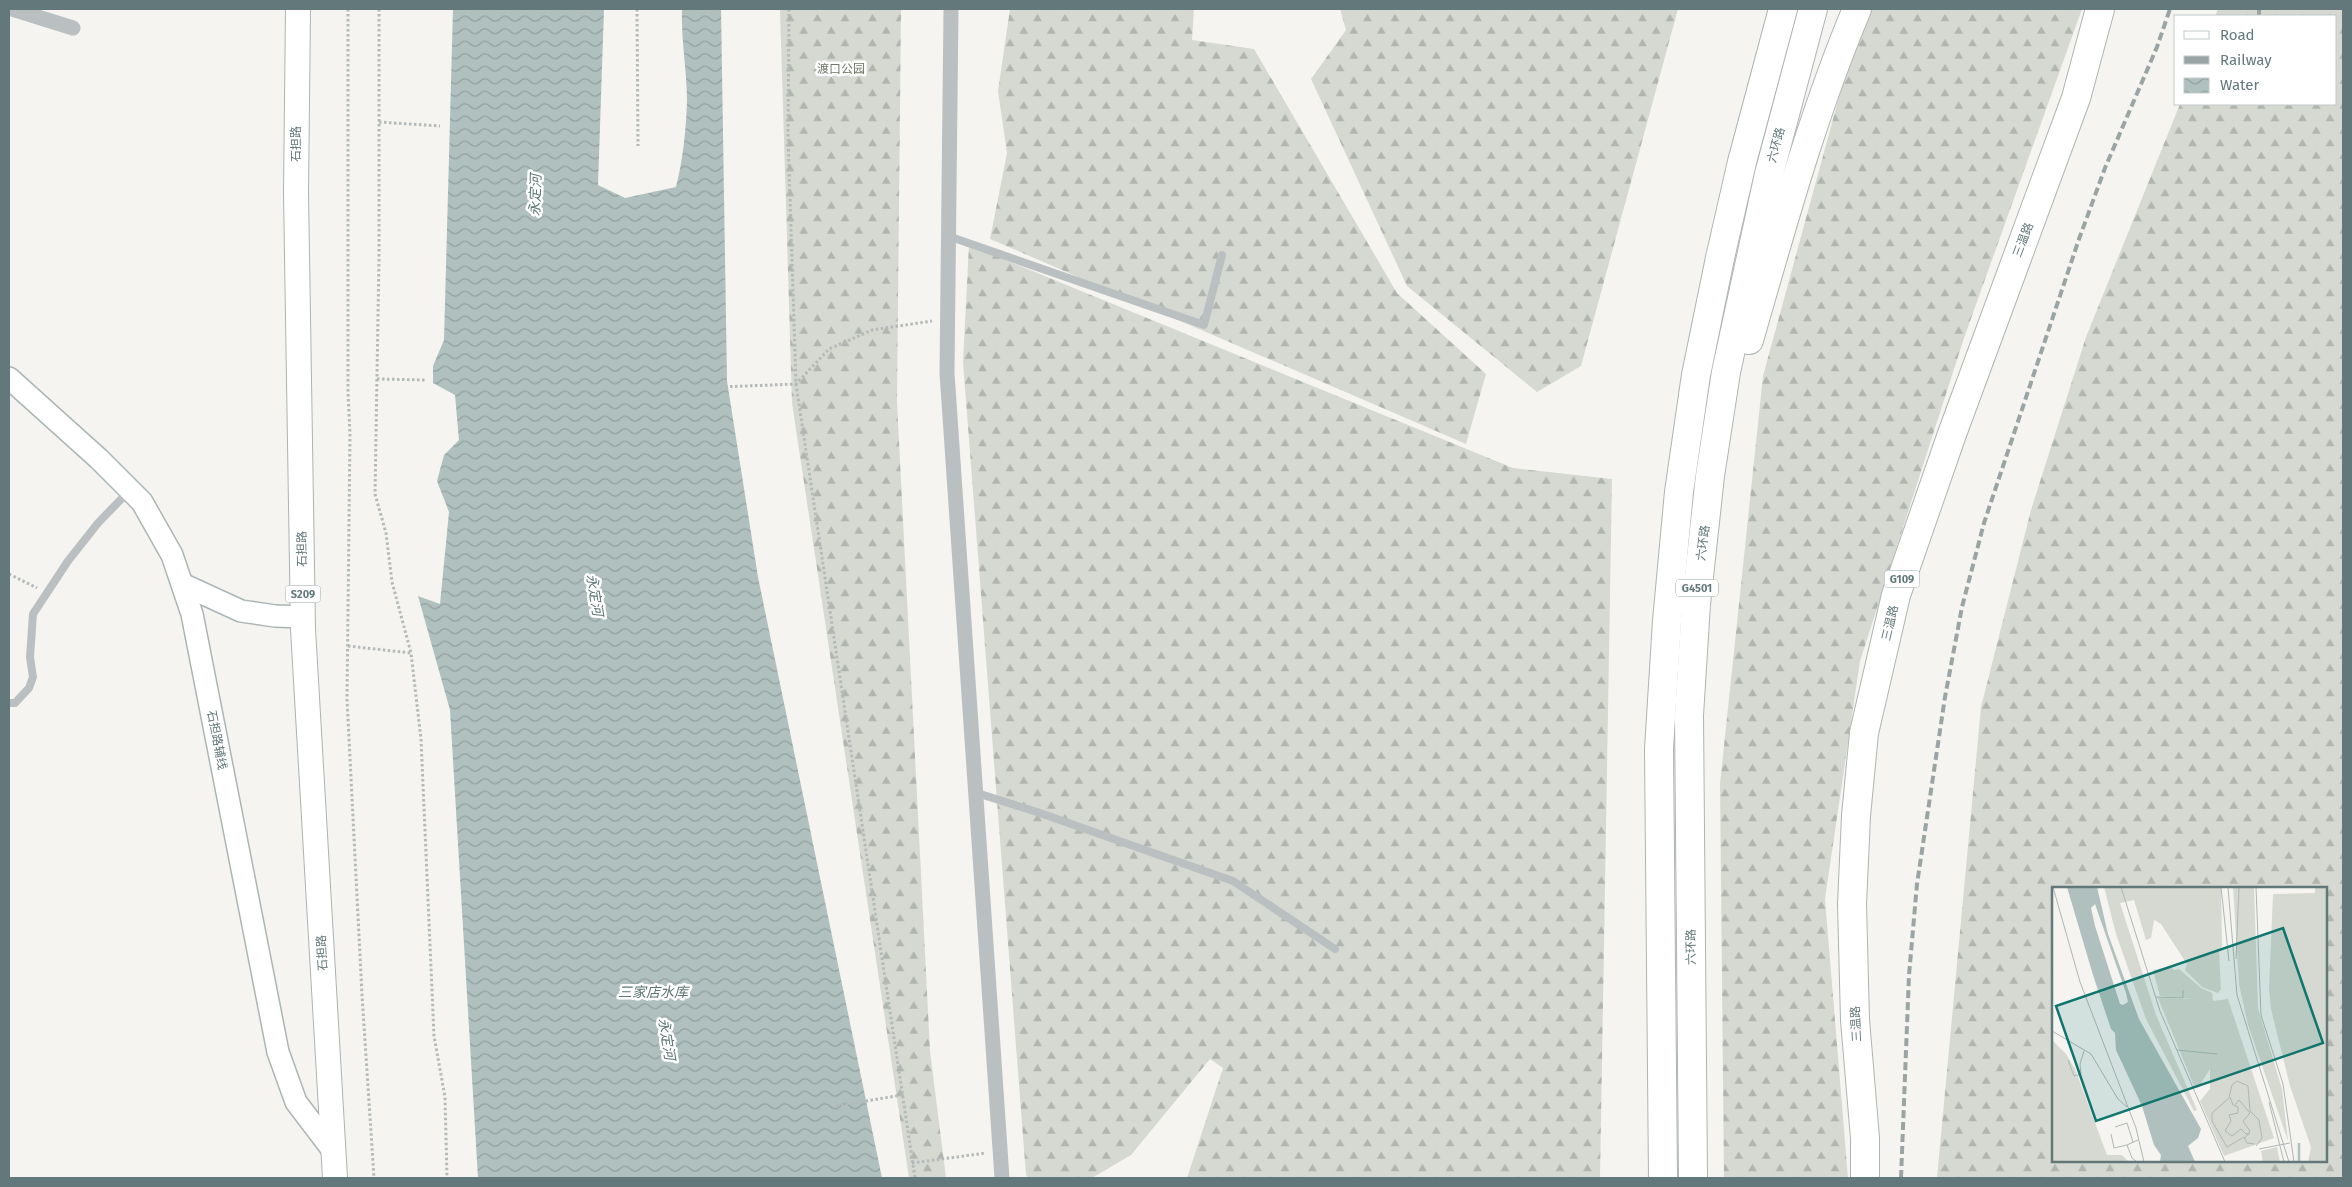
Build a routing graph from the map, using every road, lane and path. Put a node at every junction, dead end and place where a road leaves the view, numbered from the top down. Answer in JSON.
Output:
{"nodes":[{"id":1,"x":12,"y":9,"type":"edge"},
{"id":2,"x":298,"y":9,"type":"edge"},
{"id":3,"x":348,"y":9,"type":"edge"},
{"id":4,"x":379,"y":9,"type":"edge"},
{"id":5,"x":637,"y":9,"type":"edge"},
{"id":6,"x":789,"y":9,"type":"edge"},
{"id":7,"x":951,"y":9,"type":"edge"},
{"id":8,"x":1771,"y":9,"type":"edge"},
{"id":9,"x":1783,"y":9,"type":"edge"},
{"id":10,"x":1813,"y":9,"type":"edge"},
{"id":11,"x":1857,"y":9,"type":"edge"},
{"id":12,"x":2100,"y":9,"type":"edge"},
{"id":13,"x":73,"y":28,"type":"dead end"},
{"id":14,"x":379,"y":122,"type":"junction"},
{"id":15,"x":440,"y":126,"type":"dead end"},
{"id":16,"x":638,"y":146,"type":"dead end"},
{"id":17,"x":1742,"y":162,"type":"junction"},
{"id":18,"x":948,"y":236,"type":"junction"},
{"id":19,"x":1222,"y":255,"type":"dead end"},
{"id":20,"x":948,"y":320,"type":"junction"},
{"id":21,"x":9,"y":378,"type":"edge"},
{"id":22,"x":377,"y":378,"type":"junction"},
{"id":23,"x":424,"y":380,"type":"dead end"},
{"id":24,"x":796,"y":384,"type":"junction"},
{"id":25,"x":720,"y":388,"type":"dead end"},
{"id":26,"x":1710,"y":476,"type":"junction"},
{"id":27,"x":130,"y":490,"type":"junction"},
{"id":28,"x":9,"y":574,"type":"edge"},
{"id":29,"x":182,"y":584,"type":"junction"},
{"id":30,"x":48,"y":592,"type":"junction"},
{"id":31,"x":303,"y":617,"type":"junction"},
{"id":32,"x":348,"y":646,"type":"junction"},
{"id":33,"x":411,"y":653,"type":"junction"},
{"id":34,"x":9,"y":703,"type":"edge"},
{"id":35,"x":977,"y":793,"type":"junction"},
{"id":36,"x":1335,"y":949,"type":"dead end"},
{"id":37,"x":902,"y":1095,"type":"junction"},
{"id":38,"x":836,"y":1106,"type":"dead end"},
{"id":39,"x":1000,"y":1151,"type":"junction"},
{"id":40,"x":334,"y":1152,"type":"junction"},
{"id":41,"x":912,"y":1163,"type":"junction"},
{"id":42,"x":335,"y":1178,"type":"edge"},
{"id":43,"x":374,"y":1178,"type":"edge"},
{"id":44,"x":447,"y":1178,"type":"edge"},
{"id":45,"x":915,"y":1178,"type":"edge"},
{"id":46,"x":1002,"y":1178,"type":"edge"},
{"id":47,"x":1663,"y":1178,"type":"edge"},
{"id":48,"x":1693,"y":1178,"type":"edge"},
{"id":49,"x":1865,"y":1178,"type":"edge"}],
"edges":[{"from":1,"to":13,"type":"street"},
{"from":2,"to":31,"type":"main road","name":"石担路","number":"S209"},
{"from":3,"to":32,"type":"path"},
{"from":4,"to":14,"type":"path"},
{"from":5,"to":16,"type":"path"},
{"from":6,"to":24,"type":"path"},
{"from":7,"to":18,"type":"street"},
{"from":8,"to":17,"type":"highway"},
{"from":9,"to":17,"type":"highway","number":"G4501"},
{"from":10,"to":26,"type":"highway","name":"六环路","number":"G4501"},
{"from":11,"to":26,"type":"highway"},
{"from":12,"to":49,"type":"highway","name":"三温路","number":"G109"},
{"from":14,"to":15,"type":"path"},
{"from":14,"to":22,"type":"path"},
{"from":17,"to":47,"type":"highway","number":"G4501"},
{"from":18,"to":19,"type":"lane"},
{"from":18,"to":20,"type":"street"},
{"from":20,"to":24,"type":"path"},
{"from":20,"to":35,"type":"street"},
{"from":21,"to":27,"type":"main road","name":"石担路辅线"},
{"from":22,"to":23,"type":"path"},
{"from":22,"to":33,"type":"path"},
{"from":24,"to":25,"type":"path"},
{"from":24,"to":37,"type":"path"},
{"from":26,"to":48,"type":"highway","name":"六环路","number":"G4501"},
{"from":27,"to":29,"type":"main road","name":"石担路辅线"},
{"from":27,"to":30,"type":"lane"},
{"from":28,"to":30,"type":"path"},
{"from":29,"to":31,"type":"main road"},
{"from":29,"to":40,"type":"main road","name":"石担路辅线"},
{"from":30,"to":34,"type":"lane"},
{"from":31,"to":40,"type":"main road","name":"石担路","number":"S209"},
{"from":32,"to":33,"type":"path"},
{"from":32,"to":43,"type":"path"},
{"from":33,"to":44,"type":"path"},
{"from":35,"to":36,"type":"lane"},
{"from":35,"to":39,"type":"street"},
{"from":37,"to":38,"type":"path"},
{"from":37,"to":41,"type":"path"},
{"from":39,"to":41,"type":"path"},
{"from":39,"to":46,"type":"street"},
{"from":40,"to":42,"type":"main road","name":"石担路","number":"S209"},
{"from":41,"to":45,"type":"path"}]}
